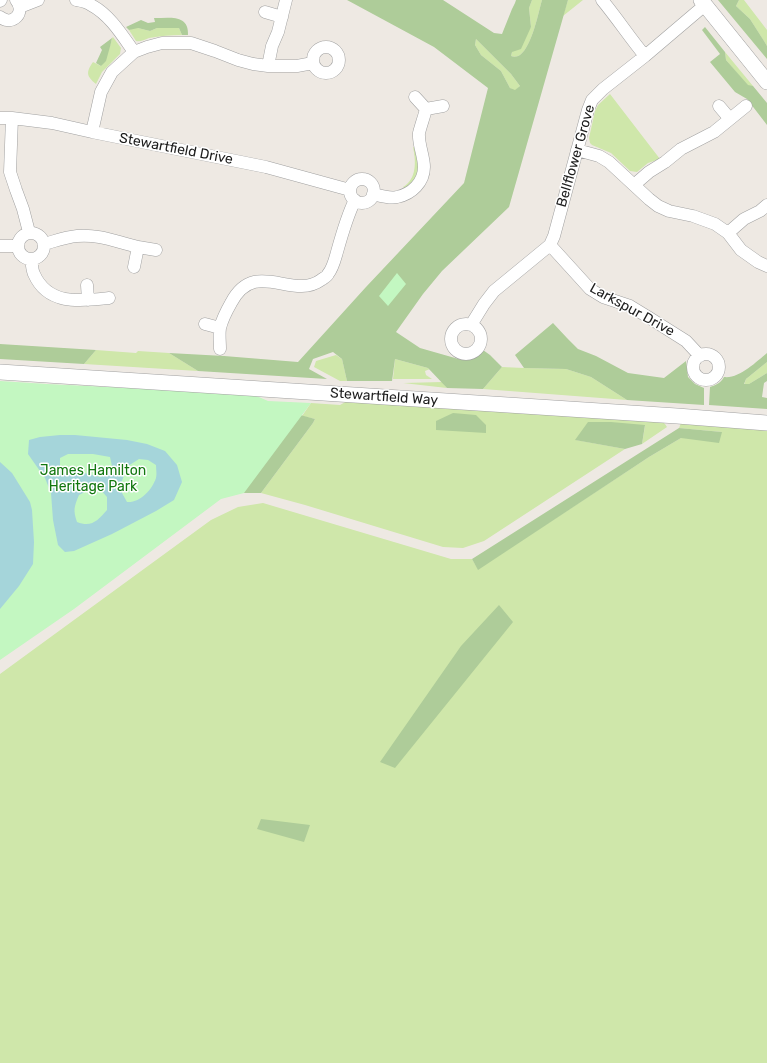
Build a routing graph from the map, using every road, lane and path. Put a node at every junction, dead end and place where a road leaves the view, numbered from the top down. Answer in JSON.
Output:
{"nodes":[{"id":1,"x":38,"y":0,"type":"edge"},
{"id":2,"x":76,"y":0,"type":"edge"},
{"id":3,"x":286,"y":0,"type":"edge"},
{"id":4,"x":606,"y":1,"type":"edge"},
{"id":5,"x":703,"y":2,"type":"edge"},
{"id":6,"x":18,"y":4,"type":"edge"},
{"id":7,"x":265,"y":12,"type":"dead end"},
{"id":8,"x":0,"y":17,"type":"edge"},
{"id":9,"x":282,"y":17,"type":"junction"},
{"id":10,"x":134,"y":52,"type":"junction"},
{"id":11,"x":645,"y":56,"type":"junction"},
{"id":12,"x":313,"y":63,"type":"dead end"},
{"id":13,"x":268,"y":66,"type":"junction"},
{"id":14,"x":767,"y":82,"type":"edge"},
{"id":15,"x":415,"y":97,"type":"dead end"},
{"id":16,"x":444,"y":106,"type":"dead end"},
{"id":17,"x":719,"y":106,"type":"dead end"},
{"id":18,"x":746,"y":106,"type":"dead end"},
{"id":19,"x":426,"y":109,"type":"junction"},
{"id":20,"x":6,"y":118,"type":"edge"},
{"id":21,"x":730,"y":119,"type":"junction"},
{"id":22,"x":92,"y":132,"type":"junction"},
{"id":23,"x":577,"y":150,"type":"junction"},
{"id":24,"x":634,"y":185,"type":"junction"},
{"id":25,"x":373,"y":194,"type":"junction"},
{"id":26,"x":353,"y":195,"type":"junction"},
{"id":27,"x":767,"y":205,"type":"edge"},
{"id":28,"x":30,"y":232,"type":"junction"},
{"id":29,"x":728,"y":233,"type":"junction"},
{"id":30,"x":44,"y":244,"type":"junction"},
{"id":31,"x":550,"y":245,"type":"junction"},
{"id":32,"x":0,"y":246,"type":"edge"},
{"id":33,"x":17,"y":246,"type":"junction"},
{"id":34,"x":138,"y":247,"type":"junction"},
{"id":35,"x":156,"y":250,"type":"dead end"},
{"id":36,"x":31,"y":259,"type":"junction"},
{"id":37,"x":767,"y":266,"type":"edge"},
{"id":38,"x":134,"y":267,"type":"dead end"},
{"id":39,"x":87,"y":285,"type":"dead end"},
{"id":40,"x":109,"y":298,"type":"dead end"},
{"id":41,"x":88,"y":300,"type":"junction"},
{"id":42,"x":205,"y":324,"type":"dead end"},
{"id":43,"x":471,"y":326,"type":"dead end"},
{"id":44,"x":220,"y":328,"type":"junction"},
{"id":45,"x":220,"y":349,"type":"dead end"},
{"id":46,"x":700,"y":356,"type":"dead end"},
{"id":47,"x":0,"y":372,"type":"edge"},
{"id":48,"x":767,"y":422,"type":"edge"}],
"edges":[{"from":1,"to":6,"type":"street"},
{"from":2,"to":10,"type":"street"},
{"from":3,"to":9,"type":"street"},
{"from":4,"to":11,"type":"street"},
{"from":5,"to":11,"type":"street","name":"Bellflower Grove"},
{"from":5,"to":14,"type":"street"},
{"from":6,"to":8,"type":"street"},
{"from":7,"to":9,"type":"street"},
{"from":9,"to":13,"type":"street"},
{"from":10,"to":13,"type":"street"},
{"from":10,"to":22,"type":"street"},
{"from":11,"to":23,"type":"street","name":"Bellflower Grove"},
{"from":12,"to":13,"type":"street"},
{"from":15,"to":19,"type":"street"},
{"from":16,"to":19,"type":"street"},
{"from":17,"to":21,"type":"street"},
{"from":18,"to":21,"type":"street"},
{"from":19,"to":25,"type":"street"},
{"from":20,"to":22,"type":"street","name":"Stewartfield Drive"},
{"from":20,"to":28,"type":"street"},
{"from":21,"to":24,"type":"street"},
{"from":22,"to":26,"type":"street","name":"Stewartfield Drive"},
{"from":23,"to":24,"type":"street"},
{"from":23,"to":31,"type":"street","name":"Bellflower Grove"},
{"from":24,"to":29,"type":"street"},
{"from":25,"to":26,"type":"street"},
{"from":25,"to":26,"type":"street"},
{"from":26,"to":44,"type":"street"},
{"from":27,"to":29,"type":"street"},
{"from":28,"to":30,"type":"street"},
{"from":28,"to":33,"type":"street"},
{"from":29,"to":37,"type":"street"},
{"from":30,"to":34,"type":"street"},
{"from":30,"to":36,"type":"street"},
{"from":31,"to":43,"type":"street"},
{"from":31,"to":46,"type":"street","name":"Larkspur Drive"},
{"from":32,"to":33,"type":"street"},
{"from":33,"to":36,"type":"street"},
{"from":34,"to":35,"type":"street"},
{"from":34,"to":38,"type":"street"},
{"from":36,"to":41,"type":"street"},
{"from":39,"to":41,"type":"street"},
{"from":40,"to":41,"type":"street"},
{"from":42,"to":44,"type":"street"},
{"from":44,"to":45,"type":"street"},
{"from":47,"to":48,"type":"street","name":"Stewartfield Way"}]}
